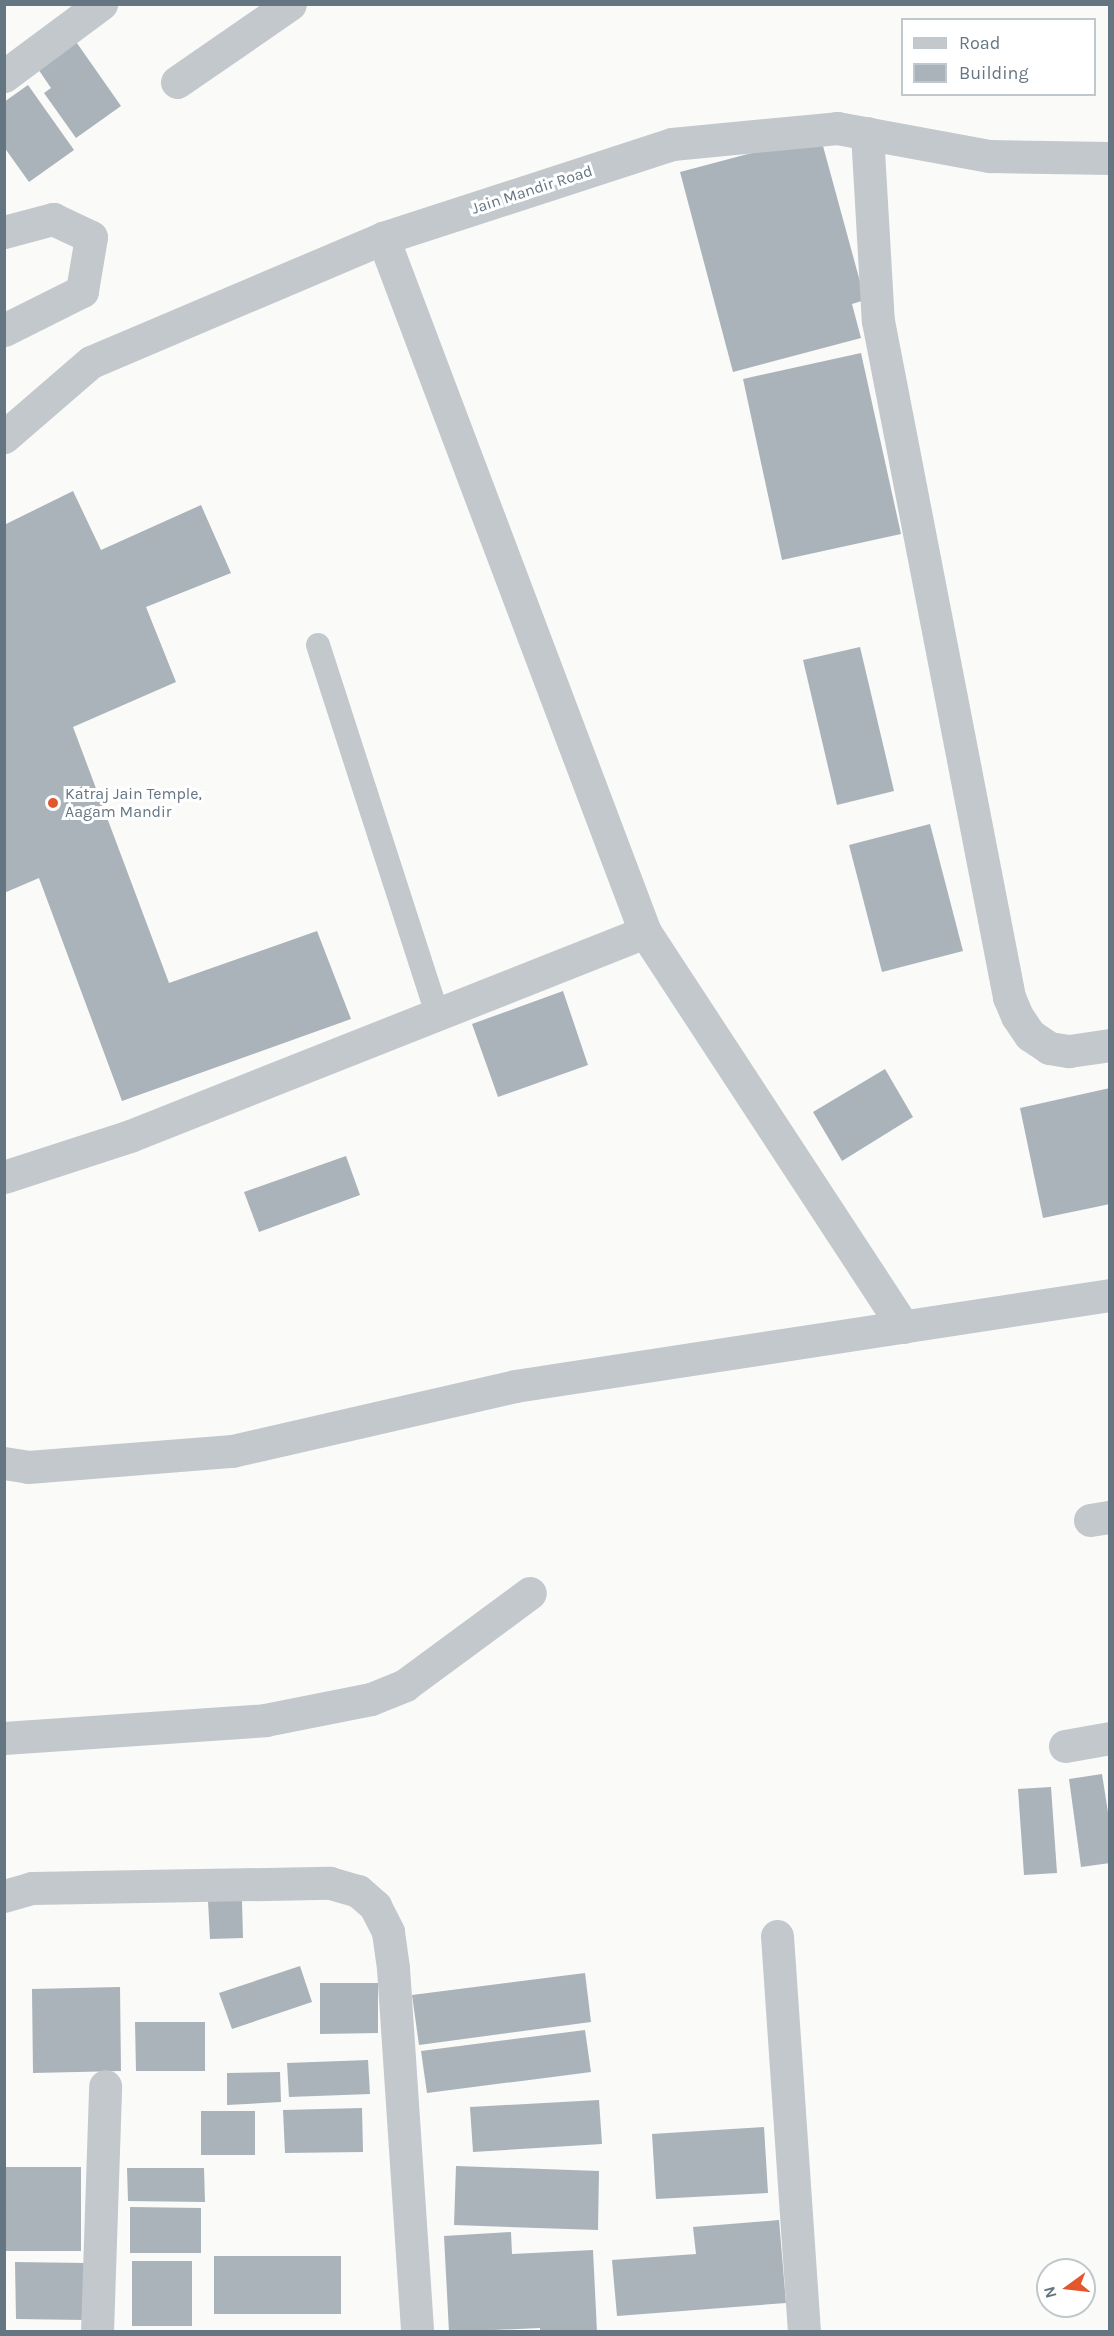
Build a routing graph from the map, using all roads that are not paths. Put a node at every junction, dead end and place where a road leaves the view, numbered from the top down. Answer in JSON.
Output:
{"nodes":[{"id":1,"x":101,"y":4,"type":"edge"},
{"id":2,"x":290,"y":4,"type":"edge"},
{"id":3,"x":4,"y":76,"type":"edge"},
{"id":4,"x":177,"y":82,"type":"dead end"},
{"id":5,"x":867,"y":133,"type":"junction"},
{"id":6,"x":1110,"y":158,"type":"edge"},
{"id":7,"x":4,"y":232,"type":"edge"},
{"id":8,"x":383,"y":238,"type":"junction"},
{"id":9,"x":4,"y":330,"type":"edge"},
{"id":10,"x":4,"y":437,"type":"edge"},
{"id":11,"x":318,"y":645,"type":"dead end"},
{"id":12,"x":645,"y":932,"type":"junction"},
{"id":13,"x":437,"y":1014,"type":"junction"},
{"id":14,"x":1110,"y":1045,"type":"edge"},
{"id":15,"x":4,"y":1178,"type":"edge"},
{"id":16,"x":1110,"y":1295,"type":"edge"},
{"id":17,"x":903,"y":1327,"type":"junction"},
{"id":18,"x":4,"y":1463,"type":"edge"},
{"id":19,"x":530,"y":1593,"type":"dead end"},
{"id":20,"x":4,"y":1738,"type":"edge"},
{"id":21,"x":1110,"y":1738,"type":"edge"},
{"id":22,"x":1065,"y":1746,"type":"dead end"},
{"id":23,"x":4,"y":1896,"type":"edge"},
{"id":24,"x":777,"y":1936,"type":"dead end"},
{"id":25,"x":105,"y":2086,"type":"dead end"},
{"id":26,"x":97,"y":2331,"type":"edge"},
{"id":27,"x":417,"y":2331,"type":"edge"},
{"id":28,"x":804,"y":2331,"type":"edge"}],
"edges":[{"from":1,"to":3,"type":"street"},
{"from":2,"to":4,"type":"street"},
{"from":5,"to":6,"type":"street","name":"Jain Mandir Road"},
{"from":5,"to":8,"type":"street","name":"Jain Mandir Road"},
{"from":5,"to":14,"type":"street"},
{"from":7,"to":9,"type":"street"},
{"from":8,"to":10,"type":"street","name":"Jain Mandir Road"},
{"from":8,"to":12,"type":"street"},
{"from":11,"to":13,"type":"lane"},
{"from":12,"to":13,"type":"street"},
{"from":12,"to":17,"type":"street"},
{"from":13,"to":15,"type":"street"},
{"from":16,"to":17,"type":"street"},
{"from":17,"to":18,"type":"street"},
{"from":19,"to":20,"type":"street"},
{"from":21,"to":22,"type":"street"},
{"from":23,"to":27,"type":"street"},
{"from":24,"to":28,"type":"street"},
{"from":25,"to":26,"type":"street"}]}
